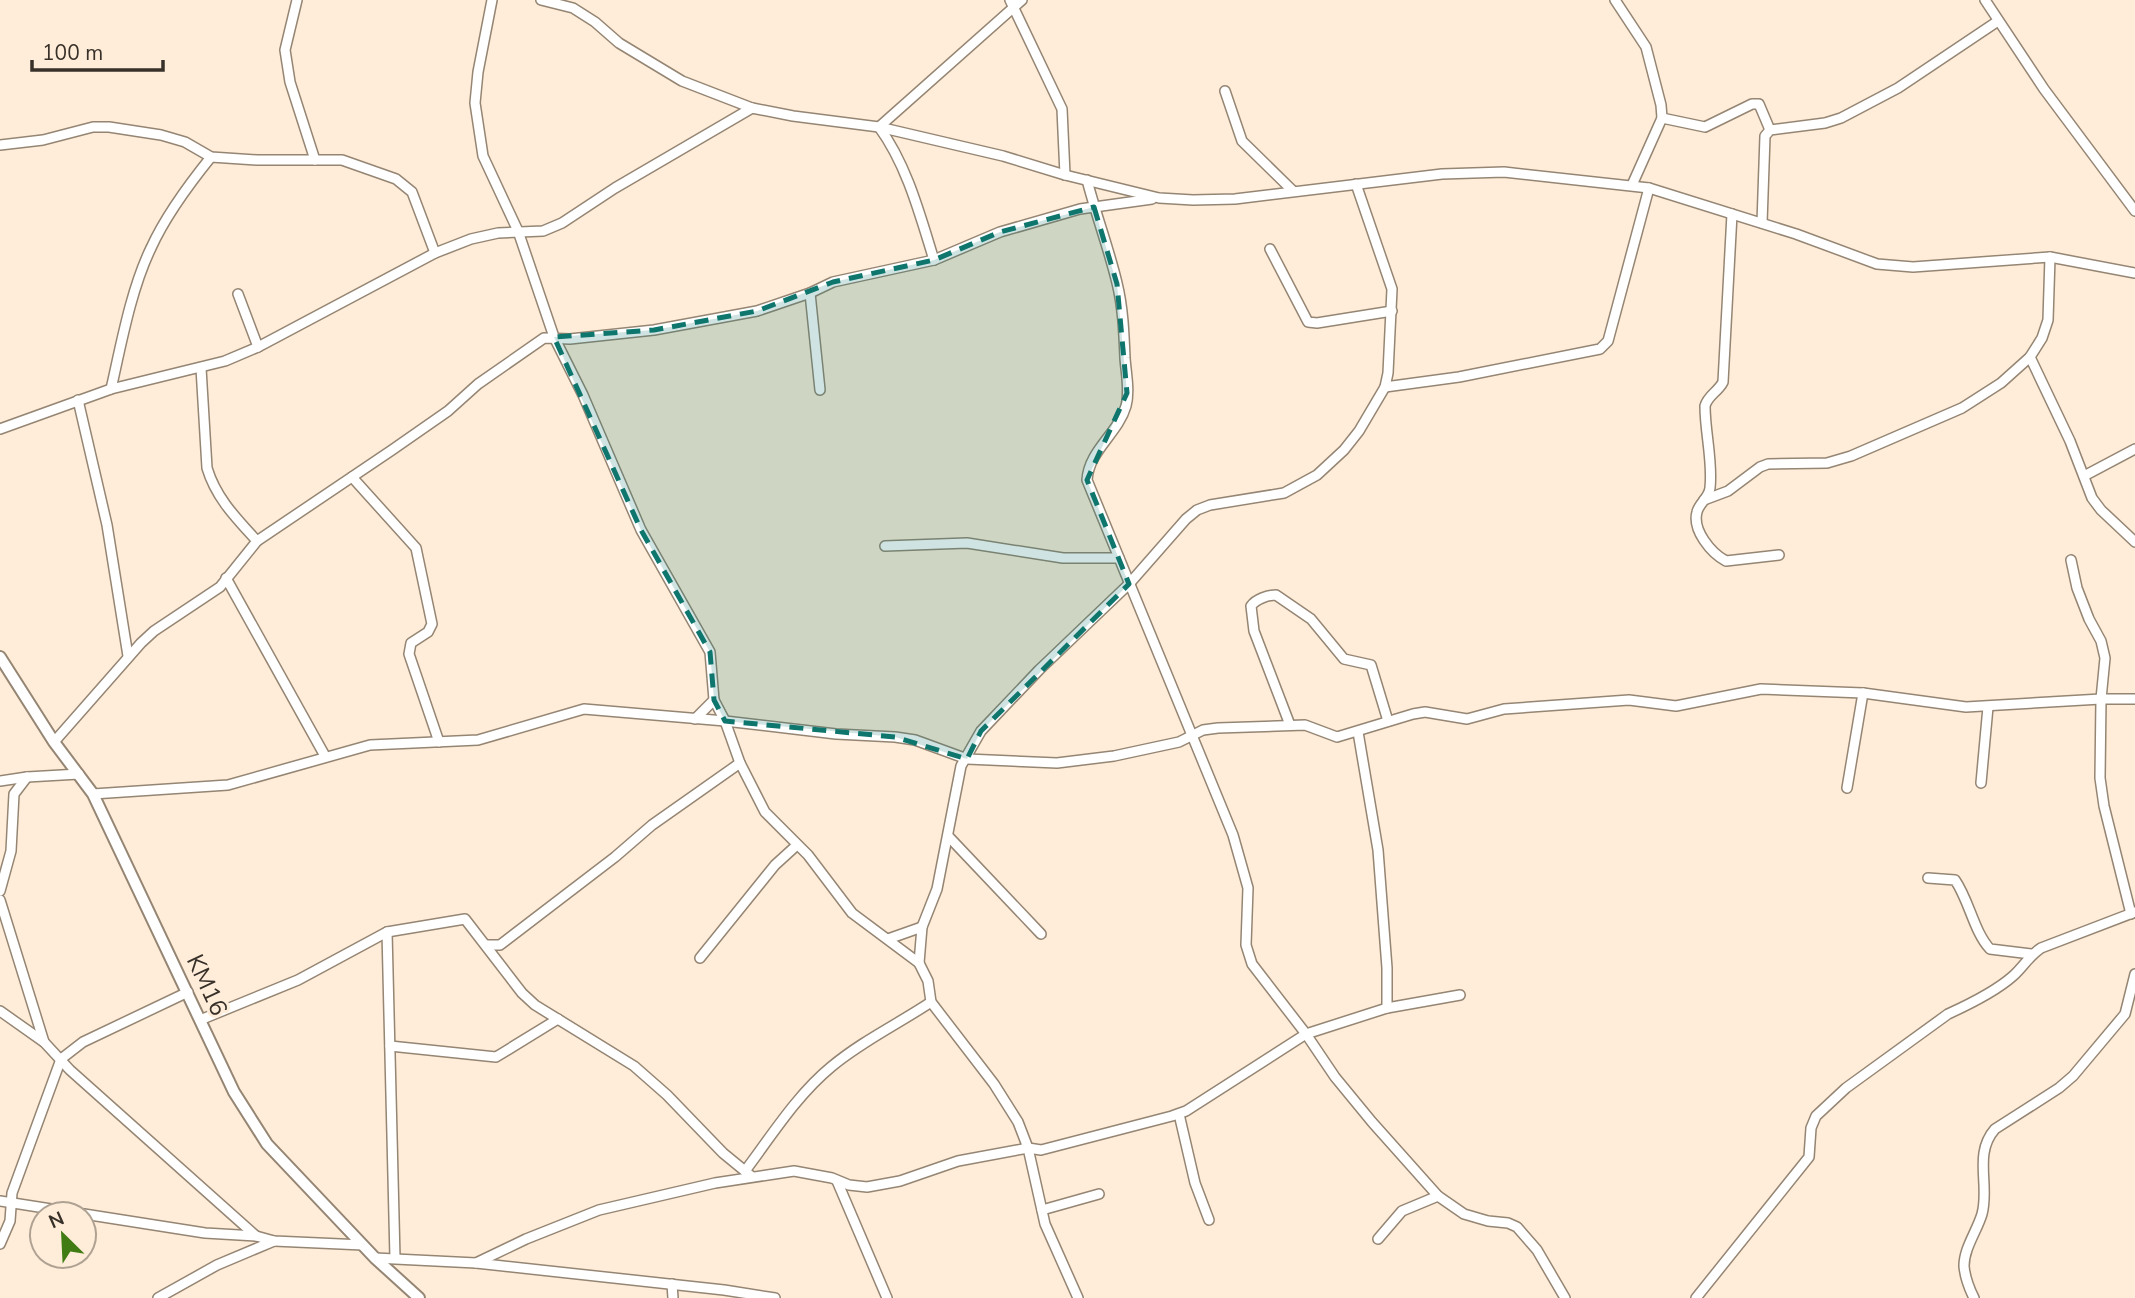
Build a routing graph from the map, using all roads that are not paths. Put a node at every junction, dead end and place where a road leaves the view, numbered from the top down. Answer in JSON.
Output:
{"nodes":[{"id":1,"x":297,"y":0,"type":"edge"},
{"id":2,"x":492,"y":0,"type":"edge"},
{"id":3,"x":541,"y":0,"type":"edge"},
{"id":4,"x":1023,"y":0,"type":"edge"},
{"id":5,"x":1615,"y":0,"type":"edge"},
{"id":6,"x":1985,"y":0,"type":"edge"},
{"id":7,"x":1011,"y":4,"type":"edge"},
{"id":8,"x":1998,"y":20,"type":"junction"},
{"id":9,"x":1225,"y":91,"type":"dead end"},
{"id":10,"x":752,"y":108,"type":"junction"},
{"id":11,"x":1662,"y":118,"type":"junction"},
{"id":12,"x":879,"y":127,"type":"junction"},
{"id":13,"x":1770,"y":130,"type":"junction"},
{"id":14,"x":0,"y":145,"type":"edge"},
{"id":15,"x":211,"y":157,"type":"junction"},
{"id":16,"x":315,"y":159,"type":"junction"},
{"id":17,"x":1065,"y":175,"type":"junction"},
{"id":18,"x":1087,"y":180,"type":"junction"},
{"id":19,"x":1356,"y":184,"type":"junction"},
{"id":20,"x":1632,"y":185,"type":"junction"},
{"id":21,"x":1649,"y":188,"type":"junction"},
{"id":22,"x":1293,"y":191,"type":"junction"},
{"id":23,"x":1159,"y":198,"type":"junction"},
{"id":24,"x":1094,"y":207,"type":"junction"},
{"id":25,"x":2135,"y":211,"type":"edge"},
{"id":26,"x":1732,"y":214,"type":"junction"},
{"id":27,"x":1762,"y":223,"type":"junction"},
{"id":28,"x":518,"y":231,"type":"junction"},
{"id":29,"x":1270,"y":249,"type":"dead end"},
{"id":30,"x":435,"y":253,"type":"junction"},
{"id":31,"x":2050,"y":257,"type":"junction"},
{"id":32,"x":934,"y":260,"type":"junction"},
{"id":33,"x":2135,"y":273,"type":"edge"},
{"id":34,"x":810,"y":293,"type":"junction"},
{"id":35,"x":237,"y":294,"type":"dead end"},
{"id":36,"x":1392,"y":311,"type":"junction"},
{"id":37,"x":554,"y":337,"type":"junction"},
{"id":38,"x":258,"y":347,"type":"junction"},
{"id":39,"x":2030,"y":357,"type":"junction"},
{"id":40,"x":201,"y":368,"type":"junction"},
{"id":41,"x":1385,"y":387,"type":"junction"},
{"id":42,"x":111,"y":390,"type":"junction"},
{"id":43,"x":820,"y":390,"type":"dead end"},
{"id":44,"x":78,"y":400,"type":"junction"},
{"id":45,"x":0,"y":429,"type":"edge"},
{"id":46,"x":2135,"y":449,"type":"edge"},
{"id":47,"x":2084,"y":476,"type":"junction"},
{"id":48,"x":352,"y":477,"type":"junction"},
{"id":49,"x":1704,"y":500,"type":"junction"},
{"id":50,"x":257,"y":541,"type":"junction"},
{"id":51,"x":2135,"y":542,"type":"edge"},
{"id":52,"x":885,"y":546,"type":"dead end"},
{"id":53,"x":1779,"y":555,"type":"dead end"},
{"id":54,"x":1119,"y":558,"type":"junction"},
{"id":55,"x":2071,"y":561,"type":"dead end"},
{"id":56,"x":226,"y":578,"type":"junction"},
{"id":57,"x":1129,"y":584,"type":"junction"},
{"id":58,"x":128,"y":656,"type":"junction"},
{"id":59,"x":0,"y":657,"type":"edge"},
{"id":60,"x":1863,"y":693,"type":"junction"},
{"id":61,"x":2101,"y":699,"type":"junction"},
{"id":62,"x":2135,"y":699,"type":"edge"},
{"id":63,"x":714,"y":700,"type":"junction"},
{"id":64,"x":1988,"y":706,"type":"junction"},
{"id":65,"x":695,"y":719,"type":"junction"},
{"id":66,"x":725,"y":721,"type":"junction"},
{"id":67,"x":1388,"y":721,"type":"junction"},
{"id":68,"x":1290,"y":725,"type":"junction"},
{"id":69,"x":1358,"y":732,"type":"junction"},
{"id":70,"x":1192,"y":736,"type":"junction"},
{"id":71,"x":54,"y":742,"type":"junction"},
{"id":72,"x":439,"y":742,"type":"junction"},
{"id":73,"x":325,"y":756,"type":"junction"},
{"id":74,"x":967,"y":759,"type":"junction"},
{"id":75,"x":740,"y":763,"type":"junction"},
{"id":76,"x":79,"y":774,"type":"junction"},
{"id":77,"x":27,"y":777,"type":"junction"},
{"id":78,"x":0,"y":781,"type":"edge"},
{"id":79,"x":1981,"y":783,"type":"dead end"},
{"id":80,"x":1847,"y":788,"type":"dead end"},
{"id":81,"x":14,"y":794,"type":"junction"},
{"id":82,"x":93,"y":794,"type":"junction"},
{"id":83,"x":948,"y":837,"type":"junction"},
{"id":84,"x":797,"y":845,"type":"junction"},
{"id":85,"x":1928,"y":878,"type":"dead end"},
{"id":86,"x":0,"y":891,"type":"edge"},
{"id":87,"x":0,"y":900,"type":"edge"},
{"id":88,"x":2133,"y":913,"type":"edge"},
{"id":89,"x":922,"y":927,"type":"junction"},
{"id":90,"x":387,"y":932,"type":"junction"},
{"id":91,"x":1041,"y":934,"type":"dead end"},
{"id":92,"x":888,"y":939,"type":"junction"},
{"id":93,"x":486,"y":945,"type":"junction"},
{"id":94,"x":500,"y":945,"type":"junction"},
{"id":95,"x":2031,"y":954,"type":"junction"},
{"id":96,"x":700,"y":958,"type":"dead end"},
{"id":97,"x":497,"y":960,"type":"junction"},
{"id":98,"x":919,"y":963,"type":"junction"},
{"id":99,"x":2135,"y":974,"type":"edge"},
{"id":100,"x":188,"y":992,"type":"junction"},
{"id":101,"x":1460,"y":995,"type":"dead end"},
{"id":102,"x":2130,"y":999,"type":"junction"},
{"id":103,"x":931,"y":1002,"type":"junction"},
{"id":104,"x":1387,"y":1008,"type":"junction"},
{"id":105,"x":2135,"y":1011,"type":"edge"},
{"id":106,"x":0,"y":1012,"type":"edge"},
{"id":107,"x":558,"y":1019,"type":"junction"},
{"id":108,"x":200,"y":1020,"type":"junction"},
{"id":109,"x":1306,"y":1034,"type":"junction"},
{"id":110,"x":44,"y":1042,"type":"junction"},
{"id":111,"x":390,"y":1046,"type":"junction"},
{"id":112,"x":61,"y":1059,"type":"junction"},
{"id":113,"x":1179,"y":1114,"type":"junction"},
{"id":114,"x":1028,"y":1148,"type":"junction"},
{"id":115,"x":748,"y":1174,"type":"junction"},
{"id":116,"x":837,"y":1181,"type":"junction"},
{"id":117,"x":1099,"y":1194,"type":"dead end"},
{"id":118,"x":1438,"y":1196,"type":"junction"},
{"id":119,"x":0,"y":1201,"type":"edge"},
{"id":120,"x":11,"y":1202,"type":"junction"},
{"id":121,"x":28,"y":1205,"type":"edge"},
{"id":122,"x":1042,"y":1210,"type":"junction"},
{"id":123,"x":98,"y":1216,"type":"edge"},
{"id":124,"x":1209,"y":1220,"type":"dead end"},
{"id":125,"x":257,"y":1236,"type":"junction"},
{"id":126,"x":1378,"y":1239,"type":"dead end"},
{"id":127,"x":274,"y":1241,"type":"junction"},
{"id":128,"x":0,"y":1244,"type":"edge"},
{"id":129,"x":363,"y":1245,"type":"junction"},
{"id":130,"x":375,"y":1258,"type":"junction"},
{"id":131,"x":396,"y":1258,"type":"junction"},
{"id":132,"x":476,"y":1263,"type":"junction"},
{"id":133,"x":672,"y":1284,"type":"junction"},
{"id":134,"x":158,"y":1298,"type":"edge"},
{"id":135,"x":419,"y":1298,"type":"edge"},
{"id":136,"x":673,"y":1298,"type":"edge"},
{"id":137,"x":775,"y":1298,"type":"edge"},
{"id":138,"x":887,"y":1298,"type":"edge"},
{"id":139,"x":1077,"y":1298,"type":"edge"},
{"id":140,"x":1566,"y":1298,"type":"edge"},
{"id":141,"x":1696,"y":1298,"type":"edge"},
{"id":142,"x":1974,"y":1298,"type":"edge"}],
"edges":[{"from":1,"to":16,"type":"street"},
{"from":2,"to":28,"type":"street"},
{"from":3,"to":10,"type":"street"},
{"from":4,"to":7,"type":"street"},
{"from":5,"to":11,"type":"street"},
{"from":6,"to":8,"type":"street"},
{"from":7,"to":12,"type":"street"},
{"from":7,"to":17,"type":"street"},
{"from":8,"to":13,"type":"street"},
{"from":8,"to":25,"type":"street"},
{"from":9,"to":22,"type":"street"},
{"from":10,"to":12,"type":"street"},
{"from":10,"to":28,"type":"street"},
{"from":11,"to":13,"type":"street"},
{"from":11,"to":20,"type":"street"},
{"from":12,"to":17,"type":"street"},
{"from":12,"to":32,"type":"street"},
{"from":13,"to":27,"type":"street"},
{"from":14,"to":15,"type":"street"},
{"from":15,"to":16,"type":"street"},
{"from":15,"to":42,"type":"street"},
{"from":16,"to":30,"type":"street"},
{"from":17,"to":18,"type":"street"},
{"from":18,"to":23,"type":"street"},
{"from":18,"to":24,"type":"street"},
{"from":19,"to":20,"type":"street"},
{"from":19,"to":22,"type":"street"},
{"from":19,"to":36,"type":"street"},
{"from":20,"to":21,"type":"street"},
{"from":21,"to":26,"type":"street"},
{"from":21,"to":41,"type":"street"},
{"from":22,"to":23,"type":"street"},
{"from":23,"to":24,"type":"street"},
{"from":24,"to":32,"type":"street"},
{"from":24,"to":54,"type":"street"},
{"from":26,"to":27,"type":"street"},
{"from":26,"to":49,"type":"street"},
{"from":27,"to":31,"type":"street"},
{"from":28,"to":30,"type":"street"},
{"from":28,"to":37,"type":"street"},
{"from":29,"to":36,"type":"street"},
{"from":30,"to":38,"type":"street"},
{"from":31,"to":33,"type":"street"},
{"from":31,"to":39,"type":"street"},
{"from":32,"to":34,"type":"street"},
{"from":34,"to":37,"type":"street"},
{"from":34,"to":43,"type":"street"},
{"from":35,"to":38,"type":"street"},
{"from":36,"to":41,"type":"street"},
{"from":37,"to":48,"type":"street"},
{"from":37,"to":63,"type":"street"},
{"from":38,"to":40,"type":"street"},
{"from":39,"to":47,"type":"street"},
{"from":39,"to":49,"type":"street"},
{"from":40,"to":42,"type":"street"},
{"from":40,"to":50,"type":"street"},
{"from":41,"to":57,"type":"street"},
{"from":42,"to":44,"type":"street"},
{"from":44,"to":45,"type":"street"},
{"from":44,"to":58,"type":"street"},
{"from":46,"to":47,"type":"street"},
{"from":47,"to":51,"type":"street"},
{"from":48,"to":50,"type":"street"},
{"from":48,"to":72,"type":"street"},
{"from":49,"to":53,"type":"street"},
{"from":50,"to":56,"type":"street"},
{"from":52,"to":54,"type":"street"},
{"from":54,"to":57,"type":"street"},
{"from":55,"to":61,"type":"street"},
{"from":56,"to":58,"type":"street"},
{"from":56,"to":73,"type":"street"},
{"from":57,"to":70,"type":"street"},
{"from":57,"to":74,"type":"street"},
{"from":58,"to":71,"type":"street"},
{"from":59,"to":71,"type":"street","name":"KM16"},
{"from":60,"to":64,"type":"street"},
{"from":60,"to":67,"type":"street"},
{"from":60,"to":80,"type":"street"},
{"from":61,"to":62,"type":"street"},
{"from":61,"to":64,"type":"street"},
{"from":61,"to":88,"type":"street"},
{"from":63,"to":65,"type":"street"},
{"from":63,"to":66,"type":"street"},
{"from":64,"to":79,"type":"street"},
{"from":65,"to":66,"type":"street"},
{"from":65,"to":72,"type":"street"},
{"from":66,"to":74,"type":"street"},
{"from":66,"to":75,"type":"street"},
{"from":67,"to":68,"type":"street"},
{"from":67,"to":69,"type":"street"},
{"from":68,"to":69,"type":"street"},
{"from":68,"to":70,"type":"street"},
{"from":69,"to":104,"type":"street"},
{"from":70,"to":74,"type":"street"},
{"from":70,"to":109,"type":"street"},
{"from":71,"to":76,"type":"street","name":"KM16"},
{"from":72,"to":73,"type":"street"},
{"from":73,"to":82,"type":"street"},
{"from":74,"to":83,"type":"street"},
{"from":75,"to":84,"type":"street"},
{"from":75,"to":94,"type":"street"},
{"from":76,"to":77,"type":"street"},
{"from":76,"to":82,"type":"street","name":"KM16"},
{"from":77,"to":78,"type":"street"},
{"from":77,"to":81,"type":"street"},
{"from":78,"to":81,"type":"street"},
{"from":81,"to":86,"type":"street"},
{"from":82,"to":100,"type":"street","name":"KM16"},
{"from":83,"to":89,"type":"street"},
{"from":83,"to":91,"type":"street"},
{"from":84,"to":92,"type":"street"},
{"from":84,"to":96,"type":"street"},
{"from":85,"to":95,"type":"street"},
{"from":87,"to":110,"type":"street"},
{"from":88,"to":95,"type":"street"},
{"from":89,"to":92,"type":"street"},
{"from":89,"to":98,"type":"street"},
{"from":90,"to":93,"type":"street"},
{"from":90,"to":108,"type":"street"},
{"from":90,"to":111,"type":"street"},
{"from":92,"to":98,"type":"street"},
{"from":93,"to":94,"type":"street"},
{"from":93,"to":97,"type":"street"},
{"from":94,"to":97,"type":"street"},
{"from":95,"to":141,"type":"street"},
{"from":97,"to":107,"type":"street"},
{"from":98,"to":103,"type":"street"},
{"from":99,"to":102,"type":"street"},
{"from":100,"to":108,"type":"street","name":"KM16"},
{"from":100,"to":112,"type":"street"},
{"from":101,"to":104,"type":"street"},
{"from":102,"to":105,"type":"street"},
{"from":102,"to":142,"type":"street"},
{"from":103,"to":114,"type":"street"},
{"from":103,"to":115,"type":"street"},
{"from":104,"to":109,"type":"street"},
{"from":106,"to":110,"type":"street"},
{"from":107,"to":111,"type":"street"},
{"from":107,"to":115,"type":"street"},
{"from":108,"to":129,"type":"street","name":"KM16"},
{"from":109,"to":113,"type":"street"},
{"from":109,"to":118,"type":"street"},
{"from":110,"to":112,"type":"street"},
{"from":111,"to":131,"type":"street"},
{"from":112,"to":120,"type":"street"},
{"from":112,"to":125,"type":"street"},
{"from":113,"to":114,"type":"street"},
{"from":113,"to":124,"type":"street"},
{"from":114,"to":116,"type":"street"},
{"from":114,"to":122,"type":"street"},
{"from":115,"to":116,"type":"street"},
{"from":115,"to":132,"type":"street"},
{"from":116,"to":138,"type":"street"},
{"from":117,"to":122,"type":"street"},
{"from":118,"to":126,"type":"street"},
{"from":118,"to":140,"type":"street"},
{"from":119,"to":120,"type":"street"},
{"from":120,"to":121,"type":"street"},
{"from":120,"to":128,"type":"street"},
{"from":122,"to":139,"type":"street"},
{"from":123,"to":125,"type":"street"},
{"from":125,"to":127,"type":"street"},
{"from":127,"to":129,"type":"street"},
{"from":127,"to":134,"type":"street"},
{"from":129,"to":130,"type":"street","name":"KM16"},
{"from":130,"to":131,"type":"street"},
{"from":130,"to":135,"type":"street","name":"KM16"},
{"from":131,"to":132,"type":"street"},
{"from":132,"to":133,"type":"street"},
{"from":133,"to":136,"type":"street"},
{"from":133,"to":137,"type":"street"}]}
